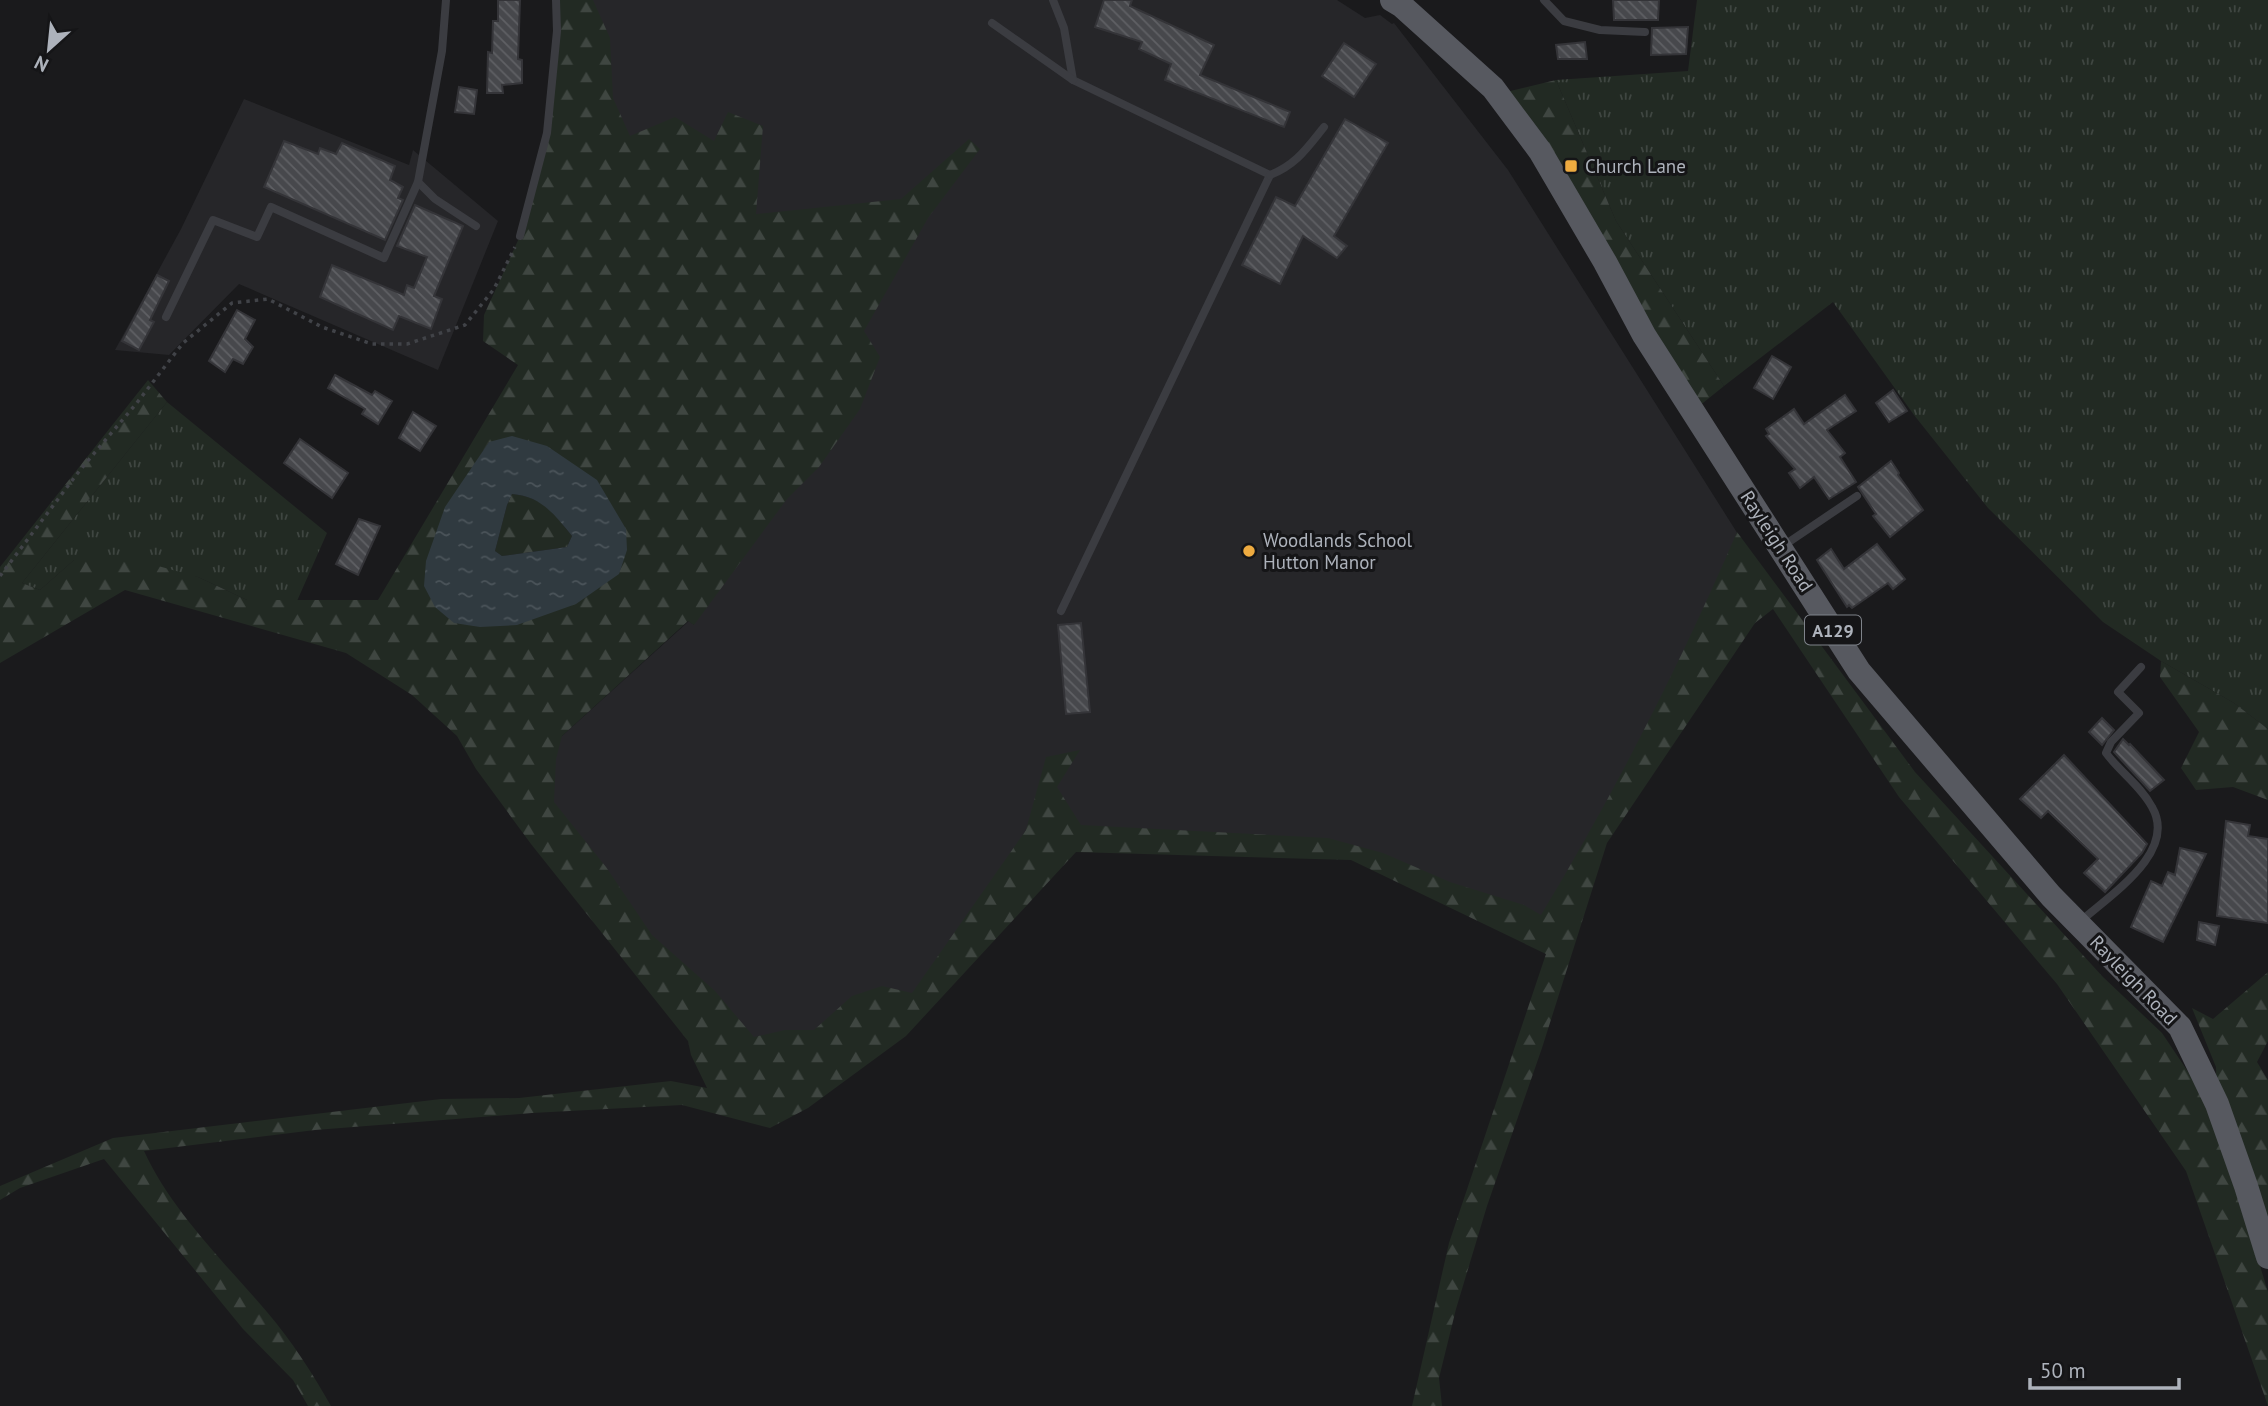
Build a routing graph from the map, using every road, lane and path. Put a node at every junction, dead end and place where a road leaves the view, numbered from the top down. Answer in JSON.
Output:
{"nodes":[{"id":1,"x":446,"y":0,"type":"edge"},
{"id":2,"x":556,"y":0,"type":"edge"},
{"id":3,"x":1053,"y":0,"type":"edge"},
{"id":4,"x":1392,"y":0,"type":"edge"},
{"id":5,"x":1544,"y":0,"type":"edge"},
{"id":6,"x":992,"y":23,"type":"dead end"},
{"id":7,"x":1645,"y":32,"type":"dead end"},
{"id":8,"x":1073,"y":80,"type":"junction"},
{"id":9,"x":1324,"y":127,"type":"dead end"},
{"id":10,"x":1270,"y":175,"type":"junction"},
{"id":11,"x":418,"y":183,"type":"junction"},
{"id":12,"x":477,"y":226,"type":"dead end"},
{"id":13,"x":520,"y":236,"type":"joint"},
{"id":14,"x":166,"y":317,"type":"dead end"},
{"id":15,"x":1857,"y":496,"type":"dead end"},
{"id":16,"x":1781,"y":548,"type":"junction"},
{"id":17,"x":0,"y":576,"type":"edge"},
{"id":18,"x":1061,"y":611,"type":"dead end"},
{"id":19,"x":2141,"y":667,"type":"dead end"},
{"id":20,"x":2078,"y":923,"type":"junction"},
{"id":21,"x":2268,"y":1257,"type":"edge"}],
"edges":[{"from":1,"to":11,"type":"lane"},
{"from":2,"to":13,"type":"lane"},
{"from":3,"to":8,"type":"lane"},
{"from":4,"to":16,"type":"main road","name":"Rayleigh Road","number":"A129"},
{"from":5,"to":7,"type":"lane"},
{"from":6,"to":8,"type":"lane"},
{"from":8,"to":10,"type":"lane"},
{"from":9,"to":10,"type":"lane"},
{"from":10,"to":18,"type":"lane"},
{"from":11,"to":12,"type":"lane"},
{"from":11,"to":14,"type":"lane"},
{"from":13,"to":17,"type":"path"},
{"from":15,"to":16,"type":"lane"},
{"from":16,"to":20,"type":"main road","name":"Rayleigh Road","number":"A129"},
{"from":19,"to":20,"type":"lane"},
{"from":20,"to":21,"type":"main road","name":"Rayleigh Road","number":"A129"}]}
